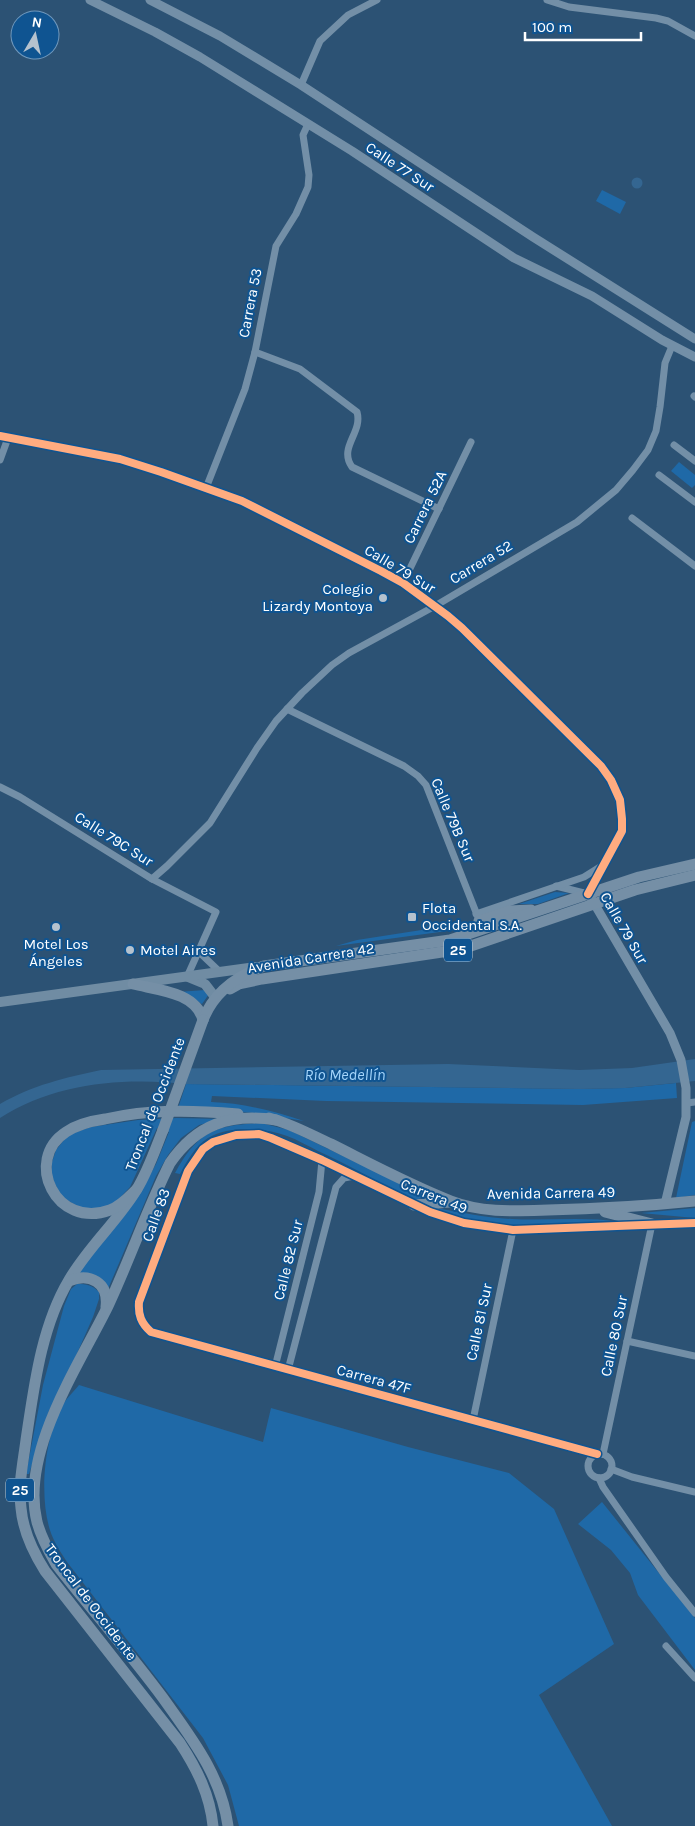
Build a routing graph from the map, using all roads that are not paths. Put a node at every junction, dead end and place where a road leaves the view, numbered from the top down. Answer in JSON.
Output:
{"nodes":[{"id":1,"x":90,"y":0,"type":"edge"},
{"id":2,"x":150,"y":0,"type":"edge"},
{"id":3,"x":377,"y":0,"type":"edge"},
{"id":4,"x":547,"y":0,"type":"edge"},
{"id":5,"x":695,"y":36,"type":"edge"},
{"id":6,"x":301,"y":84,"type":"junction"},
{"id":7,"x":308,"y":124,"type":"junction"},
{"id":8,"x":695,"y":339,"type":"edge"},
{"id":9,"x":672,"y":346,"type":"junction"},
{"id":10,"x":255,"y":352,"type":"junction"},
{"id":11,"x":695,"y":357,"type":"edge"},
{"id":12,"x":4,"y":437,"type":"edge"},
{"id":13,"x":471,"y":442,"type":"dead end"},
{"id":14,"x":674,"y":446,"type":"dead end"},
{"id":15,"x":0,"y":460,"type":"edge"},
{"id":16,"x":695,"y":461,"type":"edge"},
{"id":17,"x":659,"y":474,"type":"dead end"},
{"id":18,"x":206,"y":488,"type":"junction"},
{"id":19,"x":695,"y":502,"type":"edge"},
{"id":20,"x":439,"y":509,"type":"junction"},
{"id":21,"x":632,"y":518,"type":"dead end"},
{"id":22,"x":695,"y":566,"type":"edge"},
{"id":23,"x":404,"y":583,"type":"junction"},
{"id":24,"x":435,"y":606,"type":"junction"},
{"id":25,"x":287,"y":709,"type":"junction"},
{"id":26,"x":0,"y":787,"type":"edge"},
{"id":27,"x":695,"y":864,"type":"edge"},
{"id":28,"x":602,"y":866,"type":"junction"},
{"id":29,"x":695,"y":875,"type":"edge"},
{"id":30,"x":152,"y":879,"type":"junction"},
{"id":31,"x":556,"y":886,"type":"junction"},
{"id":32,"x":591,"y":899,"type":"junction"},
{"id":33,"x":545,"y":909,"type":"junction"},
{"id":34,"x":479,"y":921,"type":"junction"},
{"id":35,"x":541,"y":923,"type":"junction"},
{"id":36,"x":498,"y":925,"type":"junction"},
{"id":37,"x":198,"y":952,"type":"junction"},
{"id":38,"x":264,"y":966,"type":"junction"},
{"id":39,"x":220,"y":972,"type":"junction"},
{"id":40,"x":187,"y":977,"type":"junction"},
{"id":41,"x":133,"y":984,"type":"junction"},
{"id":42,"x":215,"y":997,"type":"junction"},
{"id":43,"x":0,"y":1002,"type":"edge"},
{"id":44,"x":202,"y":1020,"type":"junction"},
{"id":45,"x":691,"y":1103,"type":"edge"},
{"id":46,"x":690,"y":1116,"type":"edge"},
{"id":47,"x":276,"y":1120,"type":"junction"},
{"id":48,"x":236,"y":1135,"type":"joint"},
{"id":49,"x":322,"y":1160,"type":"junction"},
{"id":50,"x":354,"y":1176,"type":"junction"},
{"id":51,"x":137,"y":1189,"type":"junction"},
{"id":52,"x":695,"y":1200,"type":"edge"},
{"id":53,"x":452,"y":1202,"type":"junction"},
{"id":54,"x":666,"y":1204,"type":"junction"},
{"id":55,"x":414,"y":1205,"type":"junction"},
{"id":56,"x":596,"y":1209,"type":"junction"},
{"id":57,"x":695,"y":1223,"type":"edge"},
{"id":58,"x":652,"y":1224,"type":"junction"},
{"id":59,"x":513,"y":1230,"type":"junction"},
{"id":60,"x":69,"y":1281,"type":"junction"},
{"id":61,"x":104,"y":1314,"type":"junction"},
{"id":62,"x":146,"y":1328,"type":"joint"},
{"id":63,"x":627,"y":1341,"type":"junction"},
{"id":64,"x":695,"y":1356,"type":"edge"},
{"id":65,"x":275,"y":1367,"type":"junction"},
{"id":66,"x":288,"y":1370,"type":"junction"},
{"id":67,"x":473,"y":1420,"type":"junction"},
{"id":68,"x":600,"y":1454,"type":"junction"},
{"id":69,"x":611,"y":1469,"type":"junction"},
{"id":70,"x":599,"y":1478,"type":"junction"},
{"id":71,"x":695,"y":1492,"type":"edge"},
{"id":72,"x":695,"y":1613,"type":"edge"},
{"id":73,"x":666,"y":1646,"type":"dead end"},
{"id":74,"x":695,"y":1678,"type":"edge"},
{"id":75,"x":213,"y":1826,"type":"edge"},
{"id":76,"x":228,"y":1826,"type":"edge"}],
"edges":[{"from":1,"to":7,"type":"street","name":"Calle 77 Sur"},
{"from":2,"to":6,"type":"street","name":"Calle 77 Sur"},
{"from":3,"to":6,"type":"street"},
{"from":4,"to":5,"type":"street"},
{"from":6,"to":8,"type":"street","name":"Calle 77 Sur"},
{"from":7,"to":9,"type":"street","name":"Calle 77 Sur"},
{"from":7,"to":10,"type":"street","name":"Carrera 53"},
{"from":9,"to":11,"type":"street","name":"Calle 77 Sur"},
{"from":9,"to":24,"type":"street","name":"Carrera 52"},
{"from":10,"to":18,"type":"street","name":"Carrera 53"},
{"from":10,"to":20,"type":"street"},
{"from":12,"to":15,"type":"street"},
{"from":12,"to":18,"type":"street","name":"Calle 79 Sur"},
{"from":13,"to":20,"type":"street","name":"Carrera 52A"},
{"from":14,"to":16,"type":"street"},
{"from":17,"to":19,"type":"street"},
{"from":18,"to":23,"type":"street","name":"Calle 79 Sur"},
{"from":20,"to":23,"type":"street","name":"Carrera 52A"},
{"from":21,"to":22,"type":"street"},
{"from":23,"to":24,"type":"street","name":"Calle 79 Sur"},
{"from":24,"to":25,"type":"street","name":"Carrera 52"},
{"from":24,"to":28,"type":"street","name":"Calle 79 Sur"},
{"from":25,"to":30,"type":"street","name":"Carrera 52"},
{"from":25,"to":34,"type":"street","name":"Calle 79B Sur"},
{"from":26,"to":30,"type":"street","name":"Calle 79C Sur"},
{"from":27,"to":32,"type":"highway","name":"Avenida Carrera 42","number":"25"},
{"from":28,"to":31,"type":"street"},
{"from":28,"to":32,"type":"street","name":"Calle 79 Sur"},
{"from":29,"to":32,"type":"highway","name":"Avenida Carrera 42","number":"25"},
{"from":30,"to":37,"type":"street","name":"Calle 79C Sur"},
{"from":31,"to":32,"type":"street"},
{"from":31,"to":34,"type":"street"},
{"from":32,"to":33,"type":"highway","name":"Avenida Carrera 42","number":"25"},
{"from":32,"to":35,"type":"highway","name":"Avenida Carrera 42","number":"25"},
{"from":32,"to":45,"type":"street","name":"Calle 79 Sur"},
{"from":33,"to":34,"type":"highway"},
{"from":33,"to":36,"type":"highway","name":"Avenida Carrera 42","number":"25"},
{"from":34,"to":36,"type":"highway","name":"Avenida Carrera 42","number":"25"},
{"from":34,"to":38,"type":"highway","name":"Avenida Carrera 42","number":"25"},
{"from":35,"to":36,"type":"highway"},
{"from":35,"to":42,"type":"highway","name":"Avenida Carrera 42","number":"25"},
{"from":37,"to":39,"type":"street"},
{"from":37,"to":40,"type":"street"},
{"from":38,"to":39,"type":"main road"},
{"from":38,"to":42,"type":"highway","name":"Avenida Carrera 42","number":"25"},
{"from":39,"to":40,"type":"main road"},
{"from":40,"to":41,"type":"main road"},
{"from":40,"to":42,"type":"main road"},
{"from":41,"to":43,"type":"main road"},
{"from":41,"to":44,"type":"highway"},
{"from":42,"to":44,"type":"highway","name":"Troncal de Occidente","number":"25"},
{"from":44,"to":51,"type":"highway","name":"Troncal de Occidente","number":"25","bridge":true},
{"from":45,"to":46,"type":"street","name":"Calle 79 Sur"},
{"from":46,"to":54,"type":"street","name":"Calle 79 Sur"},
{"from":47,"to":51,"type":"highway"},
{"from":47,"to":53,"type":"highway","name":"Avenida Carrera 49","number":"25"},
{"from":47,"to":61,"type":"highway","name":"Troncal de Occidente","number":"25"},
{"from":48,"to":49,"type":"street","name":"Carrera 49"},
{"from":48,"to":62,"type":"street","name":"Calle 83"},
{"from":49,"to":50,"type":"street","name":"Carrera 49"},
{"from":49,"to":65,"type":"street","name":"Calle 82 Sur"},
{"from":50,"to":55,"type":"street","name":"Carrera 49"},
{"from":50,"to":66,"type":"street","name":"Calle 82 Sur"},
{"from":51,"to":60,"type":"highway","name":"Troncal de Occidente","number":"25"},
{"from":52,"to":54,"type":"highway","name":"Avenida Carrera 49","number":"25"},
{"from":53,"to":55,"type":"highway"},
{"from":53,"to":56,"type":"highway","name":"Avenida Carrera 49","number":"25"},
{"from":54,"to":56,"type":"highway","name":"Avenida Carrera 49","number":"25"},
{"from":55,"to":59,"type":"street","name":"Carrera 49"},
{"from":56,"to":58,"type":"highway"},
{"from":57,"to":58,"type":"street","name":"Carrera 49"},
{"from":58,"to":59,"type":"street","name":"Carrera 49"},
{"from":58,"to":63,"type":"street","name":"Calle 80 Sur"},
{"from":59,"to":67,"type":"street","name":"Calle 81 Sur"},
{"from":60,"to":61,"type":"highway"},
{"from":60,"to":75,"type":"highway","name":"Troncal de Occidente","number":"25"},
{"from":61,"to":76,"type":"highway","name":"Troncal de Occidente","number":"25"},
{"from":62,"to":65,"type":"street","name":"Carrera 47F"},
{"from":63,"to":64,"type":"street"},
{"from":63,"to":68,"type":"street","name":"Calle 80 Sur"},
{"from":65,"to":66,"type":"street","name":"Carrera 47F"},
{"from":66,"to":67,"type":"street","name":"Carrera 47F"},
{"from":67,"to":68,"type":"street","name":"Carrera 47F"},
{"from":68,"to":69,"type":"street"},
{"from":68,"to":70,"type":"street"},
{"from":69,"to":70,"type":"street"},
{"from":69,"to":71,"type":"street"},
{"from":70,"to":72,"type":"street"},
{"from":73,"to":74,"type":"street"}]}
